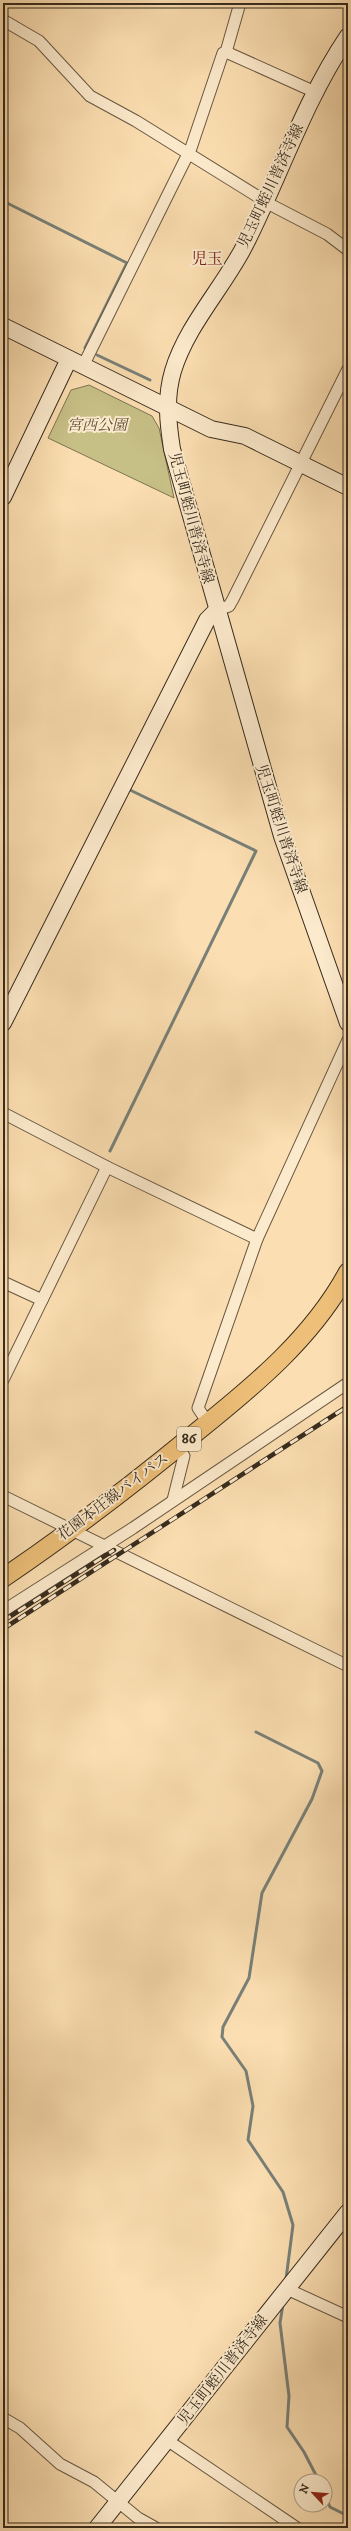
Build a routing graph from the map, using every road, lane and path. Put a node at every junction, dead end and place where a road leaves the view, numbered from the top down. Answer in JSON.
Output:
{"nodes":[{"id":1,"x":240,"y":3,"type":"edge"},
{"id":2,"x":3,"y":20,"type":"edge"},
{"id":3,"x":348,"y":36,"type":"edge"},
{"id":4,"x":226,"y":52,"type":"junction"},
{"id":5,"x":315,"y":92,"type":"junction"},
{"id":6,"x":188,"y":155,"type":"junction"},
{"id":7,"x":267,"y":202,"type":"junction"},
{"id":8,"x":348,"y":250,"type":"edge"},
{"id":9,"x":3,"y":326,"type":"edge"},
{"id":10,"x":76,"y":363,"type":"junction"},
{"id":11,"x":348,"y":369,"type":"edge"},
{"id":12,"x":167,"y":407,"type":"junction"},
{"id":13,"x":301,"y":464,"type":"junction"},
{"id":14,"x":348,"y":487,"type":"edge"},
{"id":15,"x":3,"y":497,"type":"edge"},
{"id":16,"x":217,"y":610,"type":"junction"},
{"id":17,"x":3,"y":1023,"type":"edge"},
{"id":18,"x":348,"y":1023,"type":"edge"},
{"id":19,"x":348,"y":1040,"type":"edge"},
{"id":20,"x":3,"y":1113,"type":"edge"},
{"id":21,"x":107,"y":1167,"type":"junction"},
{"id":22,"x":257,"y":1239,"type":"junction"},
{"id":23,"x":348,"y":1272,"type":"edge"},
{"id":24,"x":3,"y":1282,"type":"edge"},
{"id":25,"x":42,"y":1300,"type":"junction"},
{"id":26,"x":3,"y":1380,"type":"edge"},
{"id":27,"x":348,"y":1382,"type":"edge"},
{"id":28,"x":208,"y":1423,"type":"junction"},
{"id":29,"x":178,"y":1448,"type":"junction"},
{"id":30,"x":3,"y":1496,"type":"edge"},
{"id":31,"x":173,"y":1500,"type":"junction"},
{"id":32,"x":71,"y":1529,"type":"junction"},
{"id":33,"x":104,"y":1546,"type":"junction"},
{"id":34,"x":3,"y":1578,"type":"edge"},
{"id":35,"x":3,"y":1611,"type":"edge"},
{"id":36,"x":348,"y":1666,"type":"edge"},
{"id":37,"x":348,"y":2212,"type":"edge"},
{"id":38,"x":287,"y":2289,"type":"junction"},
{"id":39,"x":348,"y":2317,"type":"edge"},
{"id":40,"x":3,"y":2418,"type":"edge"},
{"id":41,"x":167,"y":2440,"type":"junction"},
{"id":42,"x":117,"y":2502,"type":"junction"},
{"id":43,"x":97,"y":2528,"type":"edge"},
{"id":44,"x":156,"y":2528,"type":"edge"},
{"id":45,"x":296,"y":2528,"type":"edge"}],
"edges":[{"from":1,"to":4,"type":"street"},
{"from":2,"to":6,"type":"street"},
{"from":3,"to":5,"type":"main road","name":"児玉町蛭川普済寺線"},
{"from":4,"to":5,"type":"street"},
{"from":4,"to":6,"type":"street"},
{"from":5,"to":7,"type":"main road","name":"児玉町蛭川普済寺線"},
{"from":6,"to":7,"type":"street"},
{"from":6,"to":10,"type":"street"},
{"from":7,"to":8,"type":"street"},
{"from":7,"to":12,"type":"main road","name":"児玉町蛭川普済寺線"},
{"from":9,"to":10,"type":"main road"},
{"from":10,"to":12,"type":"main road"},
{"from":10,"to":15,"type":"main road"},
{"from":11,"to":13,"type":"street"},
{"from":12,"to":13,"type":"main road"},
{"from":12,"to":16,"type":"main road","name":"児玉町蛭川普済寺線"},
{"from":13,"to":14,"type":"main road"},
{"from":13,"to":16,"type":"street"},
{"from":16,"to":17,"type":"main road"},
{"from":16,"to":18,"type":"main road","name":"児玉町蛭川普済寺線"},
{"from":19,"to":22,"type":"street"},
{"from":20,"to":21,"type":"street"},
{"from":21,"to":22,"type":"street"},
{"from":21,"to":25,"type":"street"},
{"from":22,"to":28,"type":"street"},
{"from":23,"to":28,"type":"main road","name":"花園本庄線バイパス","number":"86"},
{"from":24,"to":25,"type":"street"},
{"from":25,"to":26,"type":"street"},
{"from":27,"to":31,"type":"street"},
{"from":28,"to":29,"type":"main road","name":"花園本庄線バイパス","number":"86"},
{"from":29,"to":31,"type":"street"},
{"from":29,"to":32,"type":"main road","name":"花園本庄線バイパス","number":"86"},
{"from":30,"to":32,"type":"street"},
{"from":31,"to":33,"type":"street"},
{"from":32,"to":33,"type":"street"},
{"from":32,"to":34,"type":"main road","name":"花園本庄線バイパス","number":"86"},
{"from":33,"to":35,"type":"street"},
{"from":33,"to":36,"type":"street"},
{"from":37,"to":38,"type":"main road","name":"児玉町蛭川普済寺線"},
{"from":38,"to":39,"type":"street"},
{"from":38,"to":41,"type":"main road","name":"児玉町蛭川普済寺線"},
{"from":40,"to":42,"type":"street"},
{"from":41,"to":42,"type":"main road","name":"児玉町蛭川普済寺線"},
{"from":41,"to":45,"type":"street"},
{"from":42,"to":43,"type":"main road","name":"児玉町蛭川普済寺線"},
{"from":42,"to":44,"type":"street"}]}
